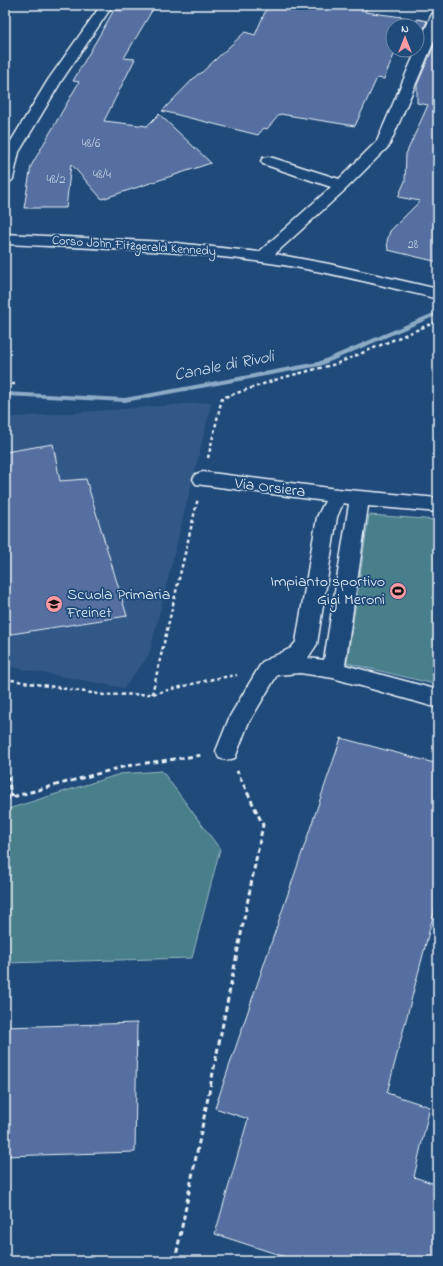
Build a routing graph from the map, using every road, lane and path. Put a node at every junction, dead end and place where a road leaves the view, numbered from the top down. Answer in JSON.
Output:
{"nodes":[{"id":1,"x":107,"y":5,"type":"edge"},
{"id":2,"x":438,"y":16,"type":"edge"},
{"id":3,"x":268,"y":161,"type":"dead end"},
{"id":4,"x":5,"y":179,"type":"edge"},
{"id":5,"x":342,"y":185,"type":"junction"},
{"id":6,"x":5,"y":239,"type":"edge"},
{"id":7,"x":262,"y":257,"type":"junction"},
{"id":8,"x":438,"y":294,"type":"edge"},
{"id":9,"x":5,"y":384,"type":"edge"},
{"id":10,"x":18,"y":384,"type":"dead end"},
{"id":11,"x":203,"y":479,"type":"dead end"},
{"id":12,"x":337,"y":496,"type":"junction"},
{"id":13,"x":360,"y":497,"type":"junction"},
{"id":14,"x":438,"y":505,"type":"edge"},
{"id":15,"x":270,"y":668,"type":"junction"},
{"id":16,"x":333,"y":670,"type":"junction"},
{"id":17,"x":5,"y":678,"type":"edge"},
{"id":18,"x":438,"y":699,"type":"edge"},
{"id":19,"x":5,"y":751,"type":"edge"},
{"id":20,"x":227,"y":751,"type":"junction"},
{"id":21,"x":11,"y":797,"type":"junction"},
{"id":22,"x":5,"y":799,"type":"edge"},
{"id":23,"x":175,"y":1261,"type":"edge"}],
"edges":[{"from":1,"to":4,"type":"street"},
{"from":2,"to":5,"type":"street"},
{"from":3,"to":5,"type":"street"},
{"from":5,"to":7,"type":"street"},
{"from":6,"to":7,"type":"street","name":"Corso John Fitzgerald Kennedy"},
{"from":7,"to":8,"type":"street","name":"Corso John Fitzgerald Kennedy"},
{"from":9,"to":10,"type":"path"},
{"from":11,"to":12,"type":"street","name":"Via Orsiera"},
{"from":12,"to":13,"type":"street","name":"Via Orsiera"},
{"from":12,"to":15,"type":"street"},
{"from":13,"to":14,"type":"street","name":"Via Orsiera"},
{"from":13,"to":16,"type":"street"},
{"from":15,"to":16,"type":"street"},
{"from":15,"to":17,"type":"path"},
{"from":15,"to":20,"type":"street"},
{"from":16,"to":18,"type":"street"},
{"from":19,"to":21,"type":"path"},
{"from":20,"to":21,"type":"path"},
{"from":20,"to":23,"type":"path"},
{"from":21,"to":22,"type":"path"}]}
